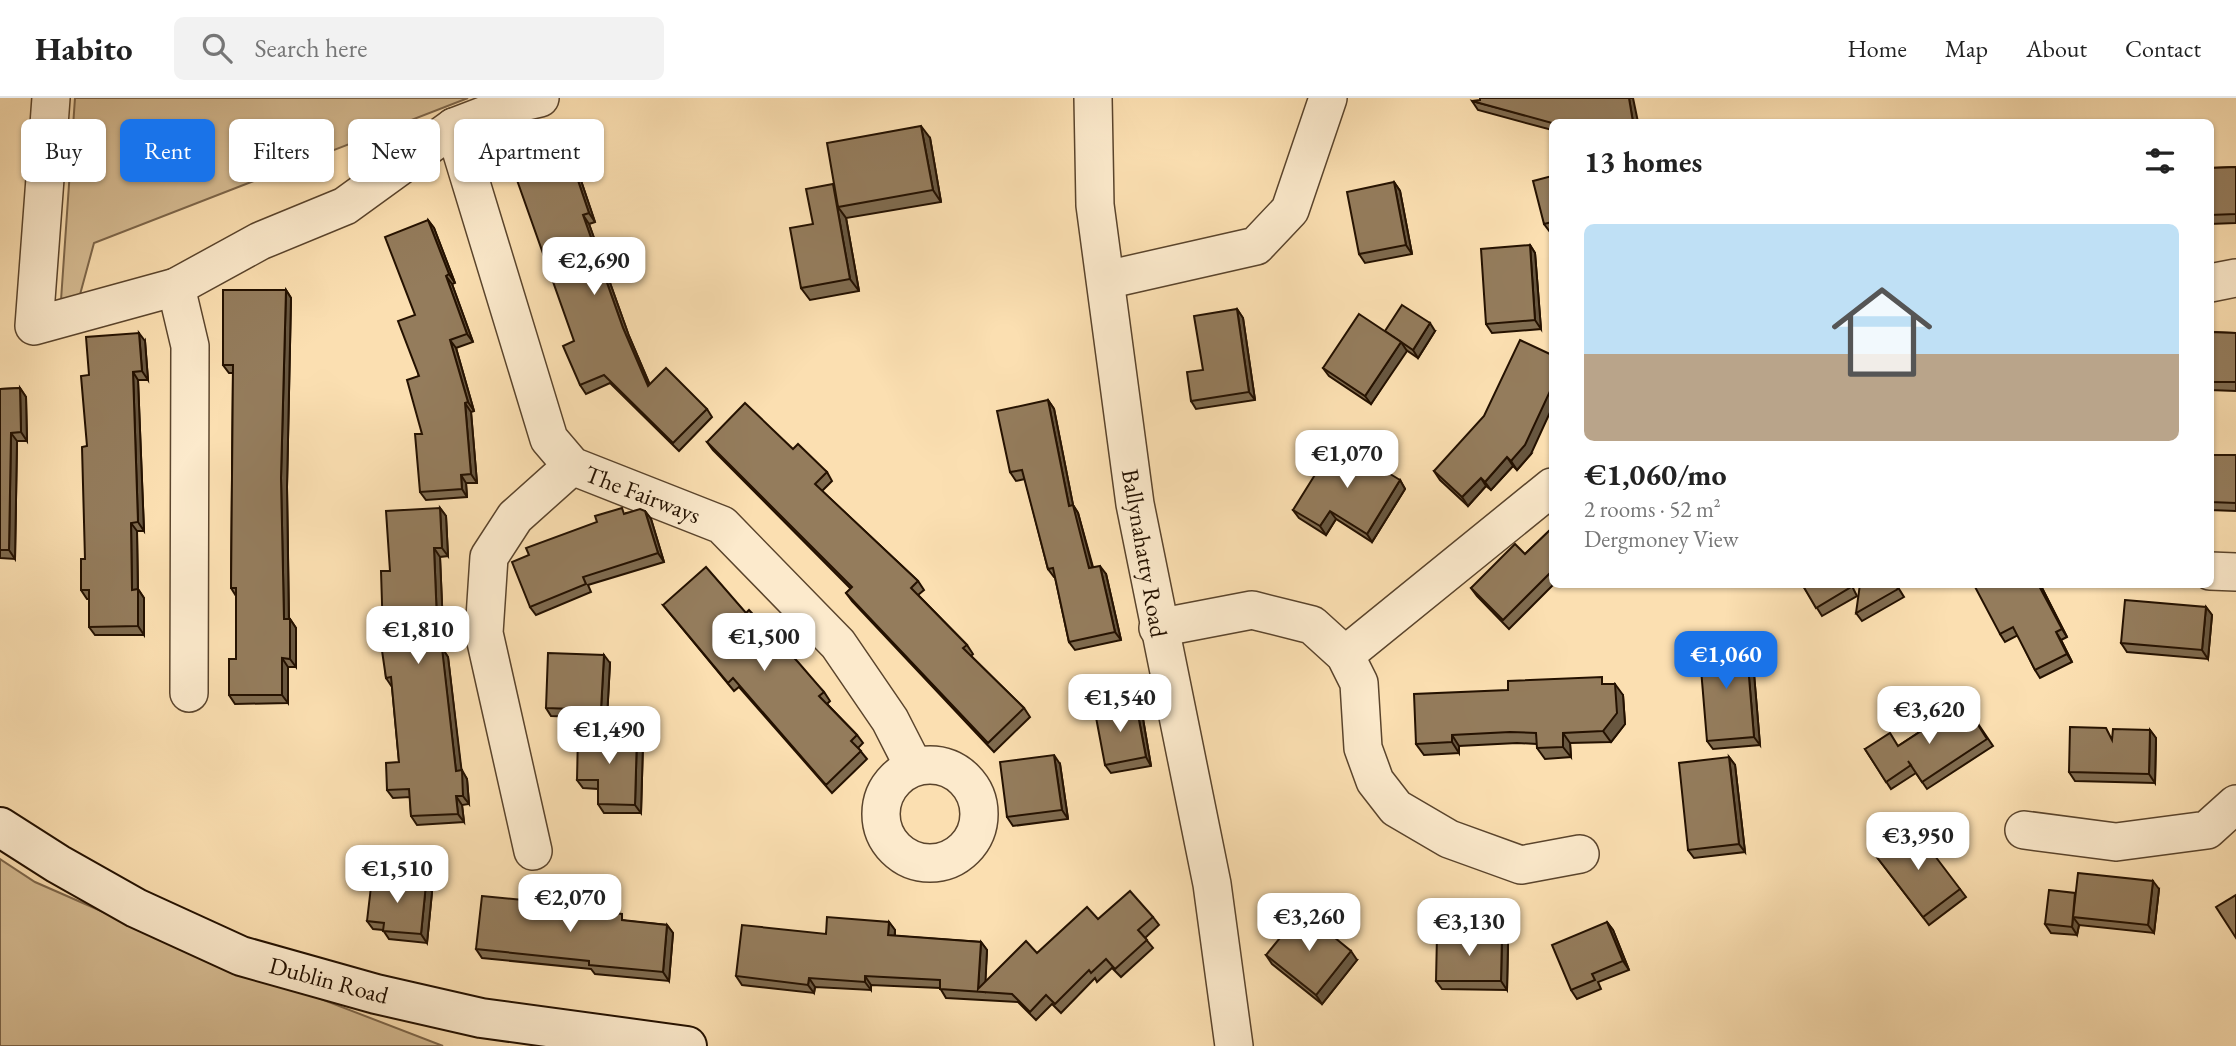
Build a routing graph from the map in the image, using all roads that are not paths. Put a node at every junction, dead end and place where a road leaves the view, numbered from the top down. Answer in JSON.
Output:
{"nodes":[{"id":1,"x":51,"y":98,"type":"edge"},
{"id":2,"x":540,"y":98,"type":"edge"},
{"id":3,"x":1093,"y":98,"type":"edge"},
{"id":4,"x":1328,"y":98,"type":"edge"},
{"id":5,"x":475,"y":119,"type":"edge"},
{"id":6,"x":454,"y":127,"type":"edge"},
{"id":7,"x":471,"y":182,"type":"edge"},
{"id":8,"x":2236,"y":278,"type":"edge"},
{"id":9,"x":1106,"y":280,"type":"junction"},
{"id":10,"x":2214,"y":282,"type":"edge"},
{"id":11,"x":176,"y":287,"type":"junction"},
{"id":12,"x":572,"y":466,"type":"junction"},
{"id":13,"x":1549,"y":489,"type":"edge"},
{"id":14,"x":2214,"y":571,"type":"edge"},
{"id":15,"x":2236,"y":572,"type":"edge"},
{"id":16,"x":1158,"y":628,"type":"junction"},
{"id":17,"x":1345,"y":655,"type":"junction"},
{"id":18,"x":189,"y":694,"type":"dead end"},
{"id":19,"x":914,"y":767,"type":"dead end"},
{"id":20,"x":2236,"y":804,"type":"edge"},
{"id":21,"x":0,"y":827,"type":"edge"},
{"id":22,"x":2024,"y":830,"type":"dead end"},
{"id":23,"x":533,"y":851,"type":"dead end"},
{"id":24,"x":1580,"y":855,"type":"dead end"},
{"id":25,"x":687,"y":1046,"type":"edge"},
{"id":26,"x":1234,"y":1046,"type":"edge"}],
"edges":[{"from":1,"to":11,"type":"street"},
{"from":2,"to":5,"type":"street"},
{"from":3,"to":9,"type":"street","name":"Ballynahatty Road"},
{"from":4,"to":9,"type":"street"},
{"from":6,"to":11,"type":"street"},
{"from":7,"to":12,"type":"street","name":"The Fairways"},
{"from":8,"to":10,"type":"street"},
{"from":9,"to":16,"type":"street","name":"Ballynahatty Road"},
{"from":11,"to":18,"type":"street"},
{"from":12,"to":19,"type":"street","name":"The Fairways"},
{"from":12,"to":23,"type":"street"},
{"from":13,"to":17,"type":"street"},
{"from":14,"to":15,"type":"street"},
{"from":16,"to":17,"type":"street"},
{"from":16,"to":26,"type":"street","name":"Ballynahatty Road"},
{"from":17,"to":24,"type":"street"},
{"from":20,"to":22,"type":"street"},
{"from":21,"to":25,"type":"street","name":"Dublin Road"}]}
